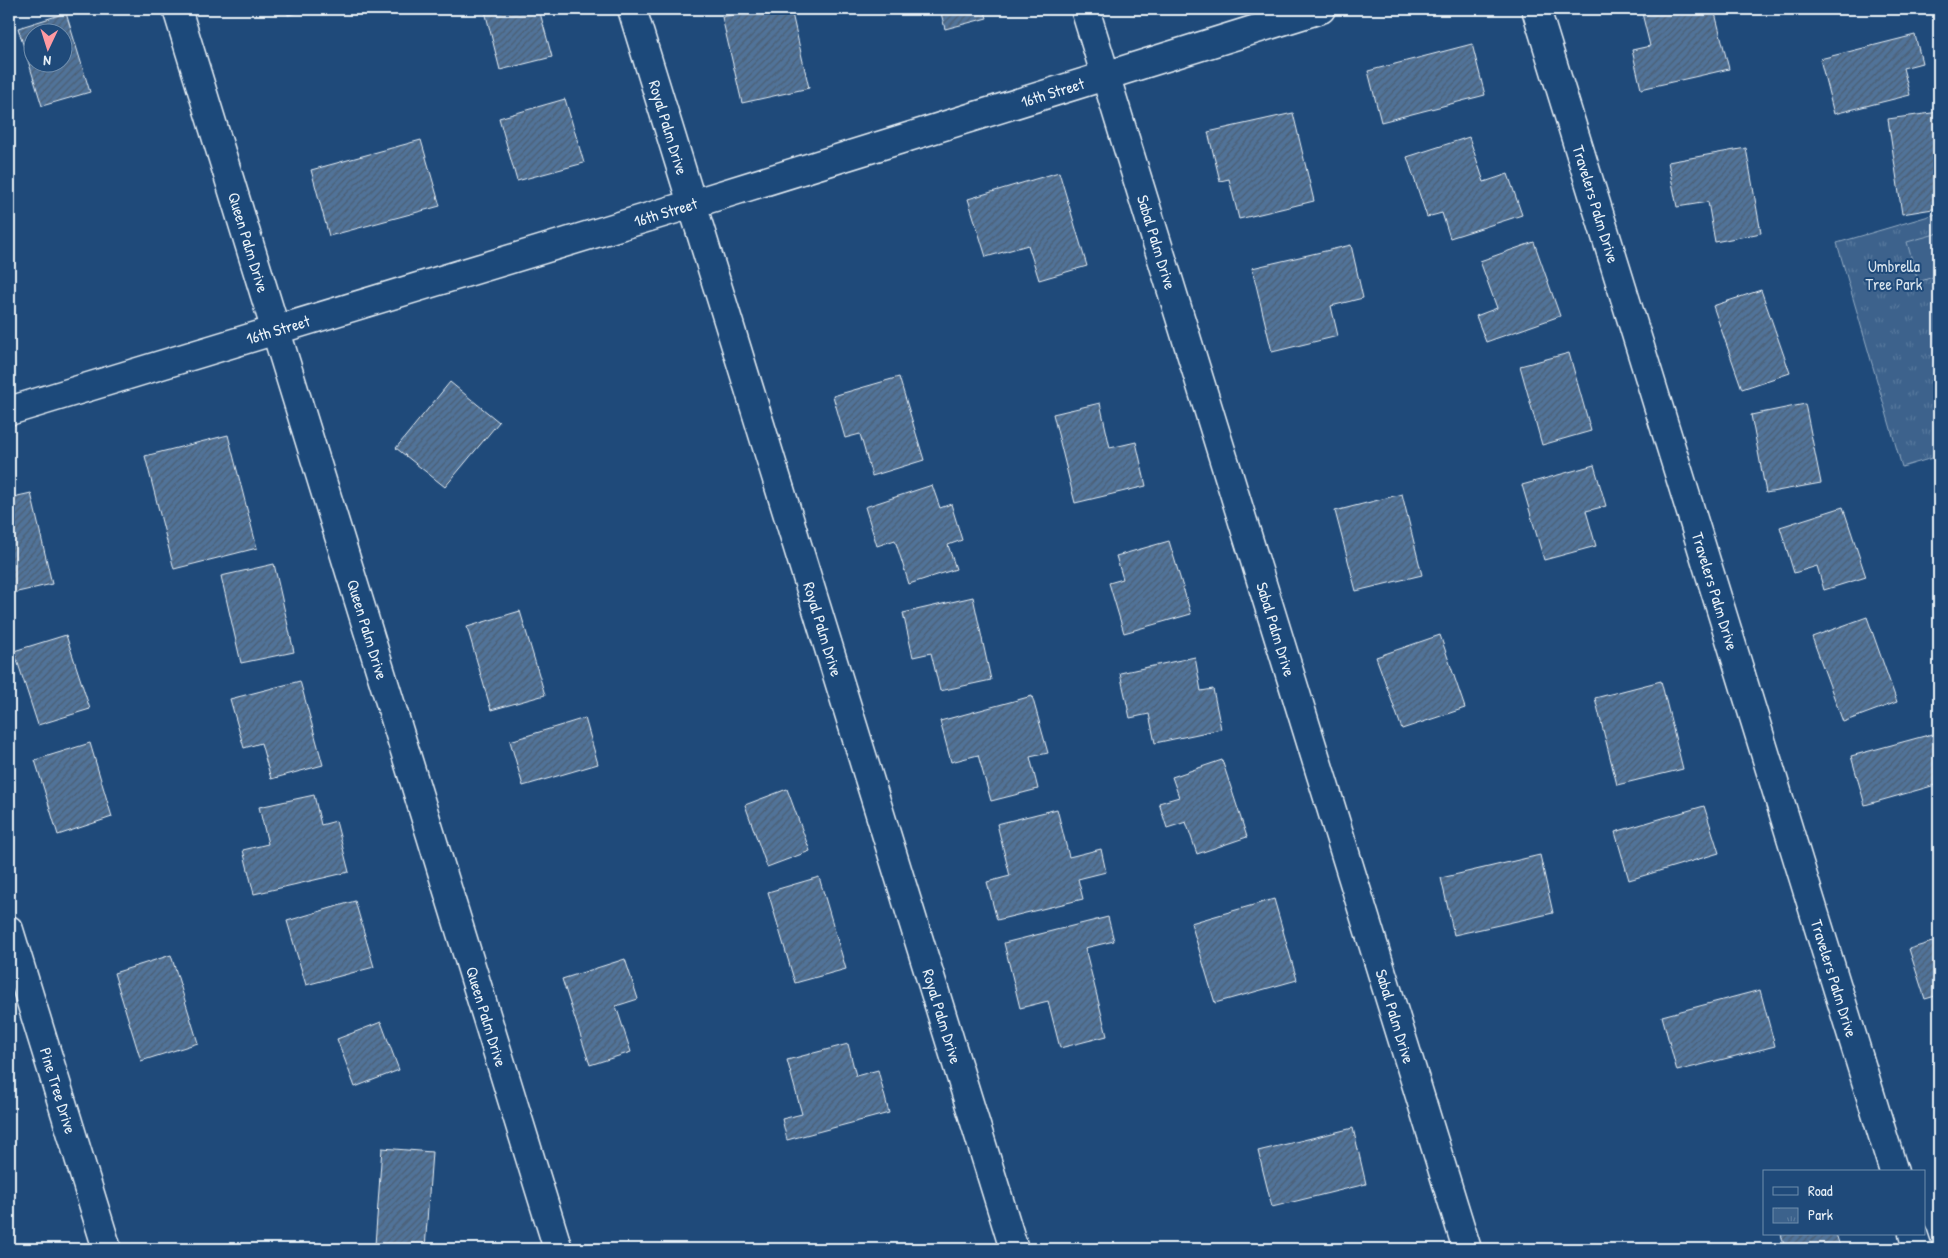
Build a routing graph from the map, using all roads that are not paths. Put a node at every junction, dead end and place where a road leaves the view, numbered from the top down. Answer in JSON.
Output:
{"nodes":[{"id":1,"x":177,"y":9,"type":"edge"},
{"id":2,"x":632,"y":9,"type":"edge"},
{"id":3,"x":1084,"y":9,"type":"edge"},
{"id":4,"x":1321,"y":9,"type":"edge"},
{"id":5,"x":1536,"y":9,"type":"edge"},
{"id":6,"x":1105,"y":76,"type":"junction"},
{"id":7,"x":692,"y":204,"type":"junction"},
{"id":8,"x":276,"y":331,"type":"junction"},
{"id":9,"x":9,"y":411,"type":"edge"},
{"id":10,"x":9,"y":930,"type":"edge"},
{"id":11,"x":1893,"y":1170,"type":"edge"},
{"id":12,"x":1914,"y":1236,"type":"edge"},
{"id":13,"x":107,"y":1249,"type":"edge"},
{"id":14,"x":558,"y":1249,"type":"edge"},
{"id":15,"x":1014,"y":1249,"type":"edge"},
{"id":16,"x":1467,"y":1249,"type":"edge"},
{"id":17,"x":1918,"y":1249,"type":"edge"}],
"edges":[{"from":1,"to":8,"type":"street","name":"Queen Palm Drive"},
{"from":2,"to":7,"type":"street","name":"Royal Palm Drive"},
{"from":3,"to":6,"type":"street","name":"Sabal Palm Drive"},
{"from":4,"to":6,"type":"street","name":"16th Street"},
{"from":5,"to":11,"type":"street","name":"Travelers Palm Drive"},
{"from":6,"to":7,"type":"street","name":"16th Street"},
{"from":6,"to":16,"type":"street","name":"Sabal Palm Drive"},
{"from":7,"to":8,"type":"street","name":"16th Street"},
{"from":7,"to":15,"type":"street","name":"Royal Palm Drive"},
{"from":8,"to":9,"type":"street","name":"16th Street"},
{"from":8,"to":14,"type":"street","name":"Queen Palm Drive"},
{"from":10,"to":13,"type":"street","name":"Pine Tree Drive"},
{"from":12,"to":17,"type":"street"}]}
